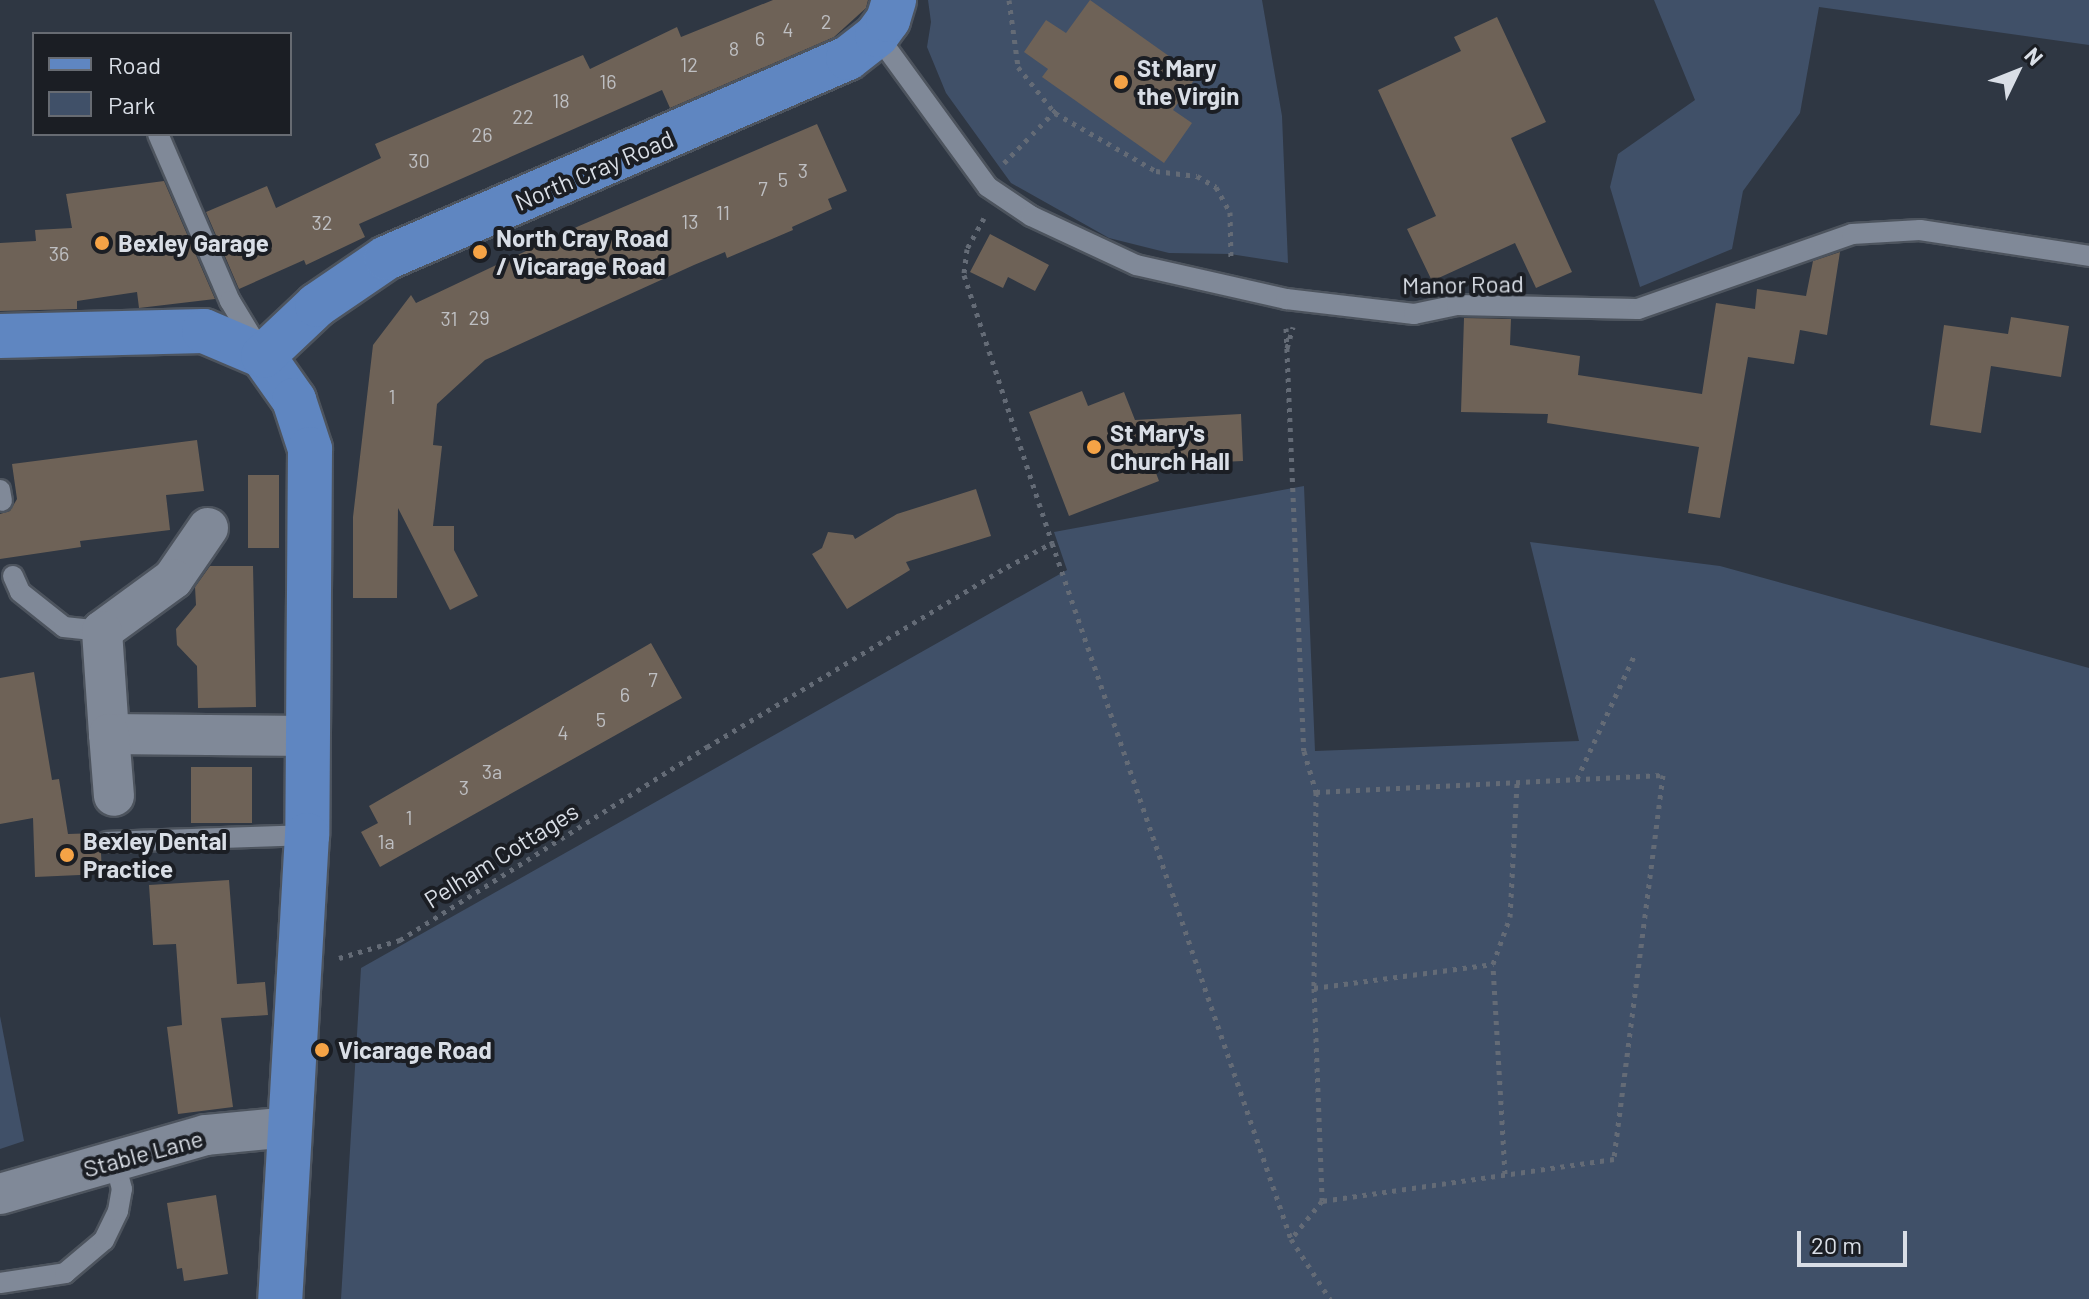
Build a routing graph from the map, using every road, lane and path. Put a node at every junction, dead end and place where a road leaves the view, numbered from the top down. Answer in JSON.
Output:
{"nodes":[{"id":1,"x":1009,"y":0,"type":"edge"},
{"id":2,"x":886,"y":18,"type":"edge"},
{"id":3,"x":1059,"y":107,"type":"dead end"},
{"id":4,"x":1055,"y":113,"type":"junction"},
{"id":5,"x":159,"y":136,"type":"edge"},
{"id":6,"x":995,"y":172,"type":"dead end"},
{"id":7,"x":987,"y":211,"type":"dead end"},
{"id":8,"x":2089,"y":256,"type":"edge"},
{"id":9,"x":1232,"y":286,"type":"junction"},
{"id":10,"x":0,"y":336,"type":"edge"},
{"id":11,"x":1286,"y":353,"type":"dead end"},
{"id":12,"x":263,"y":356,"type":"junction"},
{"id":13,"x":208,"y":528,"type":"dead end"},
{"id":14,"x":1052,"y":543,"type":"junction"},
{"id":15,"x":13,"y":576,"type":"dead end"},
{"id":16,"x":102,"y":631,"type":"junction"},
{"id":17,"x":1634,"y":656,"type":"dead end"},
{"id":18,"x":109,"y":734,"type":"junction"},
{"id":19,"x":307,"y":736,"type":"junction"},
{"id":20,"x":1577,"y":779,"type":"junction"},
{"id":21,"x":1517,"y":782,"type":"junction"},
{"id":22,"x":1316,"y":792,"type":"junction"},
{"id":23,"x":114,"y":796,"type":"dead end"},
{"id":24,"x":307,"y":835,"type":"junction"},
{"id":25,"x":107,"y":842,"type":"dead end"},
{"id":26,"x":302,"y":959,"type":"junction"},
{"id":27,"x":1493,"y":964,"type":"junction"},
{"id":28,"x":1314,"y":988,"type":"junction"},
{"id":29,"x":290,"y":1127,"type":"junction"},
{"id":30,"x":114,"y":1159,"type":"junction"},
{"id":31,"x":1505,"y":1174,"type":"junction"},
{"id":32,"x":16,"y":1188,"type":"edge"},
{"id":33,"x":1322,"y":1201,"type":"junction"},
{"id":34,"x":1291,"y":1239,"type":"junction"},
{"id":35,"x":0,"y":1283,"type":"edge"},
{"id":36,"x":280,"y":1299,"type":"edge"},
{"id":37,"x":1330,"y":1299,"type":"edge"}],
"edges":[{"from":1,"to":4,"type":"path"},
{"from":2,"to":9,"type":"lane","name":"Manor Road"},
{"from":2,"to":12,"type":"main road","name":"North Cray Road"},
{"from":3,"to":4,"type":"path"},
{"from":4,"to":6,"type":"path"},
{"from":4,"to":9,"type":"path"},
{"from":5,"to":12,"type":"lane"},
{"from":7,"to":14,"type":"path"},
{"from":8,"to":9,"type":"lane","name":"Manor Road"},
{"from":10,"to":12,"type":"main road"},
{"from":11,"to":22,"type":"path"},
{"from":12,"to":19,"type":"main road"},
{"from":13,"to":16,"type":"street"},
{"from":14,"to":26,"type":"path","name":"Pelham Cottages"},
{"from":14,"to":34,"type":"path"},
{"from":15,"to":16,"type":"lane"},
{"from":16,"to":18,"type":"street"},
{"from":17,"to":20,"type":"path"},
{"from":18,"to":19,"type":"street"},
{"from":18,"to":23,"type":"street"},
{"from":19,"to":24,"type":"main road"},
{"from":20,"to":21,"type":"path"},
{"from":20,"to":31,"type":"path"},
{"from":21,"to":22,"type":"path"},
{"from":21,"to":27,"type":"path"},
{"from":22,"to":28,"type":"path"},
{"from":24,"to":25,"type":"lane"},
{"from":24,"to":26,"type":"main road"},
{"from":26,"to":29,"type":"main road"},
{"from":27,"to":28,"type":"path"},
{"from":27,"to":31,"type":"path"},
{"from":28,"to":33,"type":"path"},
{"from":29,"to":30,"type":"street","name":"Stable Lane"},
{"from":29,"to":36,"type":"main road"},
{"from":30,"to":32,"type":"street","name":"Stable Lane"},
{"from":30,"to":35,"type":"lane"},
{"from":31,"to":33,"type":"path"},
{"from":33,"to":34,"type":"path"},
{"from":34,"to":37,"type":"path"}]}
